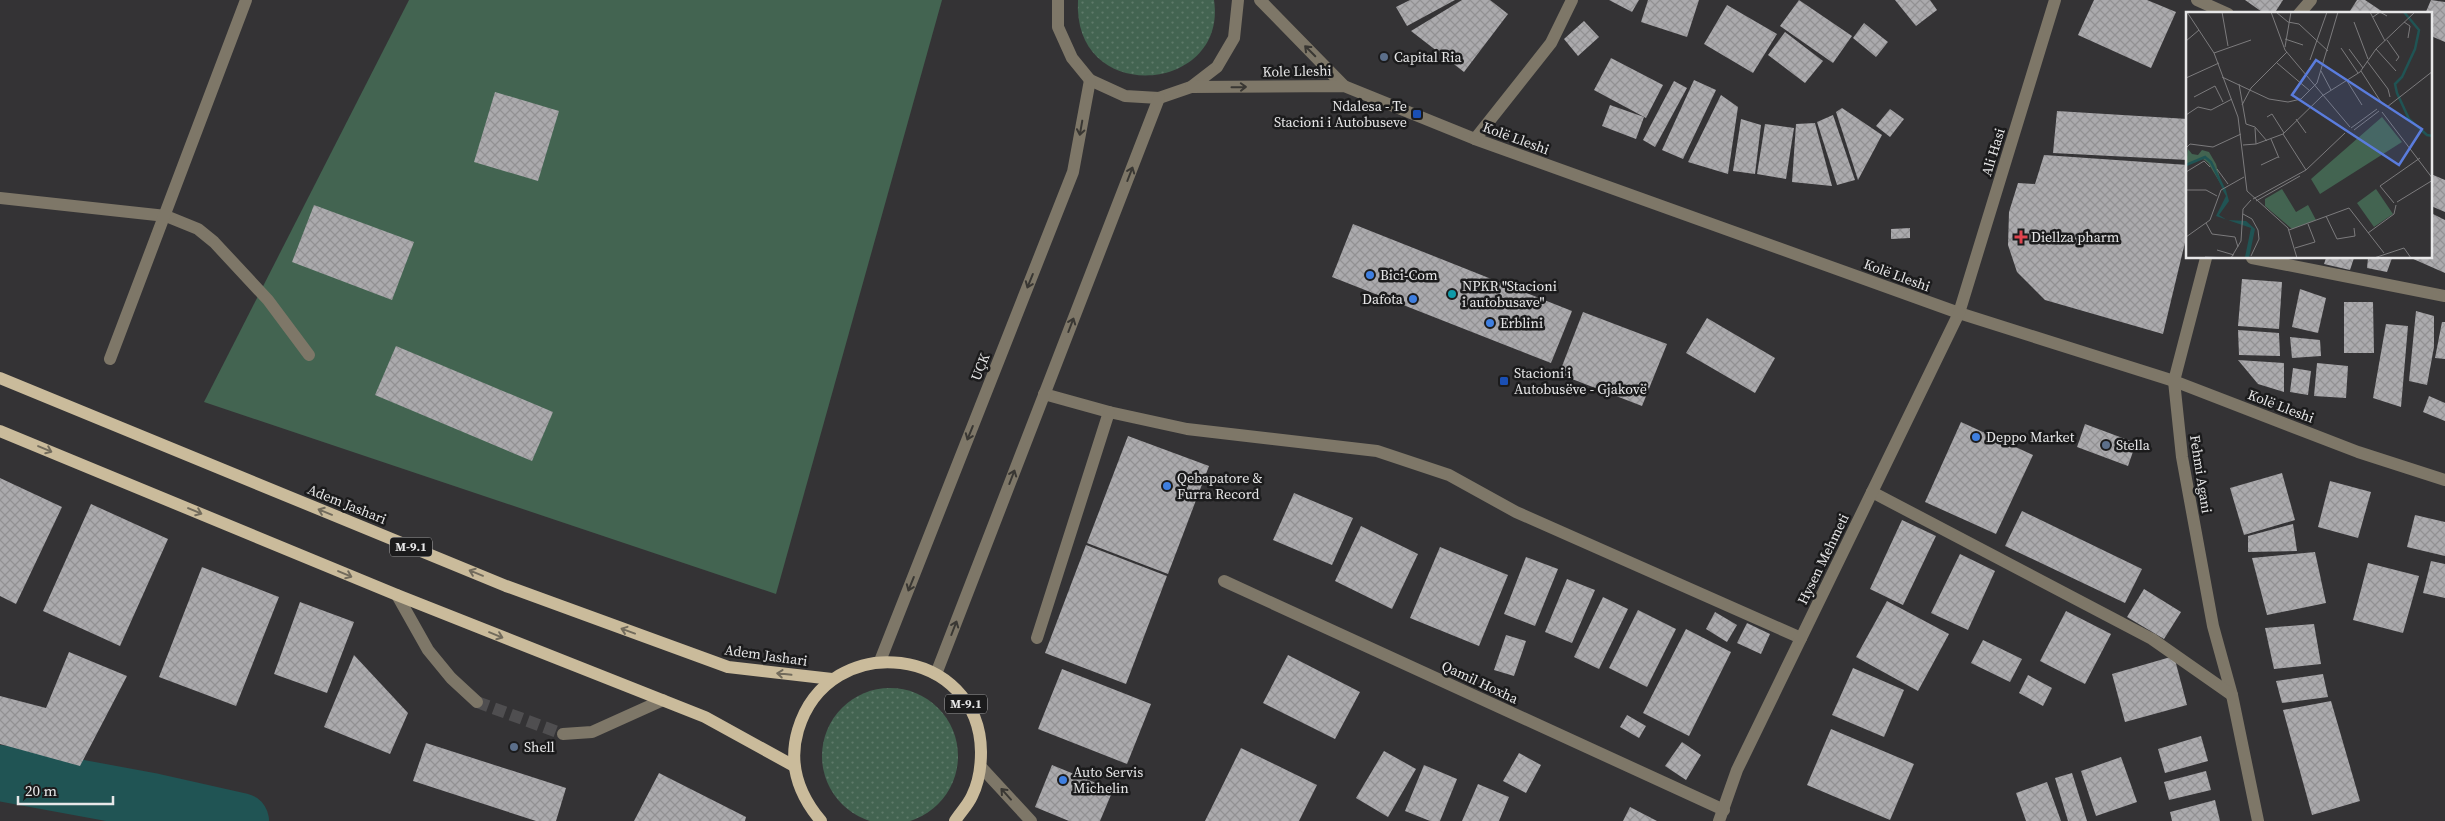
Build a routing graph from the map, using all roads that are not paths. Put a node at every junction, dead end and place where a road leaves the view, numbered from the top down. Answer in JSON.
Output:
{"nodes":[{"id":1,"x":246,"y":0,"type":"edge"},
{"id":2,"x":1058,"y":0,"type":"edge"},
{"id":3,"x":1238,"y":0,"type":"edge"},
{"id":4,"x":1260,"y":0,"type":"edge"},
{"id":5,"x":1572,"y":0,"type":"edge"},
{"id":6,"x":2055,"y":0,"type":"edge"},
{"id":7,"x":2196,"y":0,"type":"edge"},
{"id":8,"x":2311,"y":0,"type":"edge"},
{"id":9,"x":2223,"y":12,"type":"edge"},
{"id":10,"x":2301,"y":12,"type":"edge"},
{"id":11,"x":1090,"y":80,"type":"junction"},
{"id":12,"x":1344,"y":86,"type":"junction"},
{"id":13,"x":1191,"y":88,"type":"junction"},
{"id":14,"x":1159,"y":98,"type":"junction"},
{"id":15,"x":1475,"y":139,"type":"junction"},
{"id":16,"x":0,"y":198,"type":"edge"},
{"id":17,"x":166,"y":216,"type":"junction"},
{"id":18,"x":2206,"y":259,"type":"edge"},
{"id":19,"x":2257,"y":259,"type":"edge"},
{"id":20,"x":2445,"y":296,"type":"edge"},
{"id":21,"x":1959,"y":313,"type":"junction"},
{"id":22,"x":309,"y":356,"type":"dead end"},
{"id":23,"x":110,"y":359,"type":"dead end"},
{"id":24,"x":0,"y":378,"type":"edge"},
{"id":25,"x":2174,"y":381,"type":"junction"},
{"id":26,"x":1044,"y":394,"type":"junction"},
{"id":27,"x":1109,"y":412,"type":"junction"},
{"id":28,"x":0,"y":430,"type":"edge"},
{"id":29,"x":2445,"y":480,"type":"edge"},
{"id":30,"x":1872,"y":492,"type":"junction"},
{"id":31,"x":1224,"y":581,"type":"dead end"},
{"id":32,"x":397,"y":595,"type":"junction"},
{"id":33,"x":1037,"y":638,"type":"dead end"},
{"id":34,"x":1802,"y":638,"type":"junction"},
{"id":35,"x":880,"y":661,"type":"junction"},
{"id":36,"x":936,"y":674,"type":"junction"},
{"id":37,"x":832,"y":679,"type":"junction"},
{"id":38,"x":2232,"y":695,"type":"junction"},
{"id":39,"x":663,"y":700,"type":"junction"},
{"id":40,"x":477,"y":702,"type":"tunnel mouth"},
{"id":41,"x":563,"y":734,"type":"tunnel mouth"},
{"id":42,"x":794,"y":766,"type":"junction"},
{"id":43,"x":981,"y":768,"type":"junction"},
{"id":44,"x":809,"y":806,"type":"junction"},
{"id":45,"x":1721,"y":815,"type":"edge"},
{"id":46,"x":808,"y":821,"type":"edge"},
{"id":47,"x":822,"y":821,"type":"edge"},
{"id":48,"x":956,"y":821,"type":"edge"},
{"id":49,"x":1031,"y":821,"type":"edge"},
{"id":50,"x":2258,"y":821,"type":"edge"}],
"edges":[{"from":1,"to":17,"type":"street"},
{"from":2,"to":11,"type":"street"},
{"from":3,"to":13,"type":"street"},
{"from":12,"to":4,"type":"street","name":"Kole Lleshi","one_way":true},
{"from":5,"to":15,"type":"street"},
{"from":6,"to":21,"type":"street","name":"Ali Hasi"},
{"from":7,"to":9,"type":"street"},
{"from":8,"to":10,"type":"street"},
{"from":11,"to":14,"type":"street"},
{"from":11,"to":35,"type":"street","name":"UÇK","one_way":true},
{"from":13,"to":12,"type":"street","name":"Kole Lleshi","one_way":true},
{"from":12,"to":15,"type":"street","name":"Kolë Lleshi"},
{"from":13,"to":14,"type":"street"},
{"from":26,"to":14,"type":"street","one_way":true},
{"from":15,"to":21,"type":"street","name":"Kolë Lleshi"},
{"from":16,"to":17,"type":"street"},
{"from":17,"to":22,"type":"street"},
{"from":17,"to":23,"type":"street"},
{"from":18,"to":25,"type":"street","name":"Fehmi Agani"},
{"from":19,"to":20,"type":"street"},
{"from":21,"to":25,"type":"street","name":"Kolë Lleshi"},
{"from":21,"to":30,"type":"street","name":"Hysen Mehmeti"},
{"from":37,"to":24,"type":"main road","name":"Adem Jashari","number":"M-9.1","one_way":true},
{"from":25,"to":29,"type":"street","name":"Kolë Lleshi"},
{"from":25,"to":38,"type":"street","name":"Fehmi Agani"},
{"from":26,"to":27,"type":"street"},
{"from":36,"to":26,"type":"street","one_way":true},
{"from":27,"to":33,"type":"street"},
{"from":27,"to":34,"type":"street"},
{"from":28,"to":32,"type":"main road","one_way":true},
{"from":30,"to":34,"type":"street","name":"Hysen Mehmeti"},
{"from":30,"to":38,"type":"street"},
{"from":31,"to":45,"type":"street","name":"Qamil Hoxha"},
{"from":32,"to":39,"type":"main road","one_way":true},
{"from":32,"to":40,"type":"street"},
{"from":34,"to":45,"type":"street","name":"Hysen Mehmeti"},
{"from":35,"to":36,"type":"main road","number":"M-9.1"},
{"from":35,"to":37,"type":"main road","number":"M-9.1"},
{"from":36,"to":43,"type":"main road","number":"M-9.1"},
{"from":37,"to":42,"type":"main road","number":"M-9.1"},
{"from":38,"to":50,"type":"street","name":"Fehmi Agani"},
{"from":39,"to":41,"type":"street"},
{"from":39,"to":42,"type":"main road"},
{"from":42,"to":44,"type":"main road","number":"M-9.1"},
{"from":43,"to":48,"type":"main road","number":"M-9.1"},
{"from":49,"to":43,"type":"street","one_way":true},
{"from":44,"to":46,"type":"main road","number":"M-9.1"},
{"from":44,"to":47,"type":"main road","number":"M-9.1"}]}
